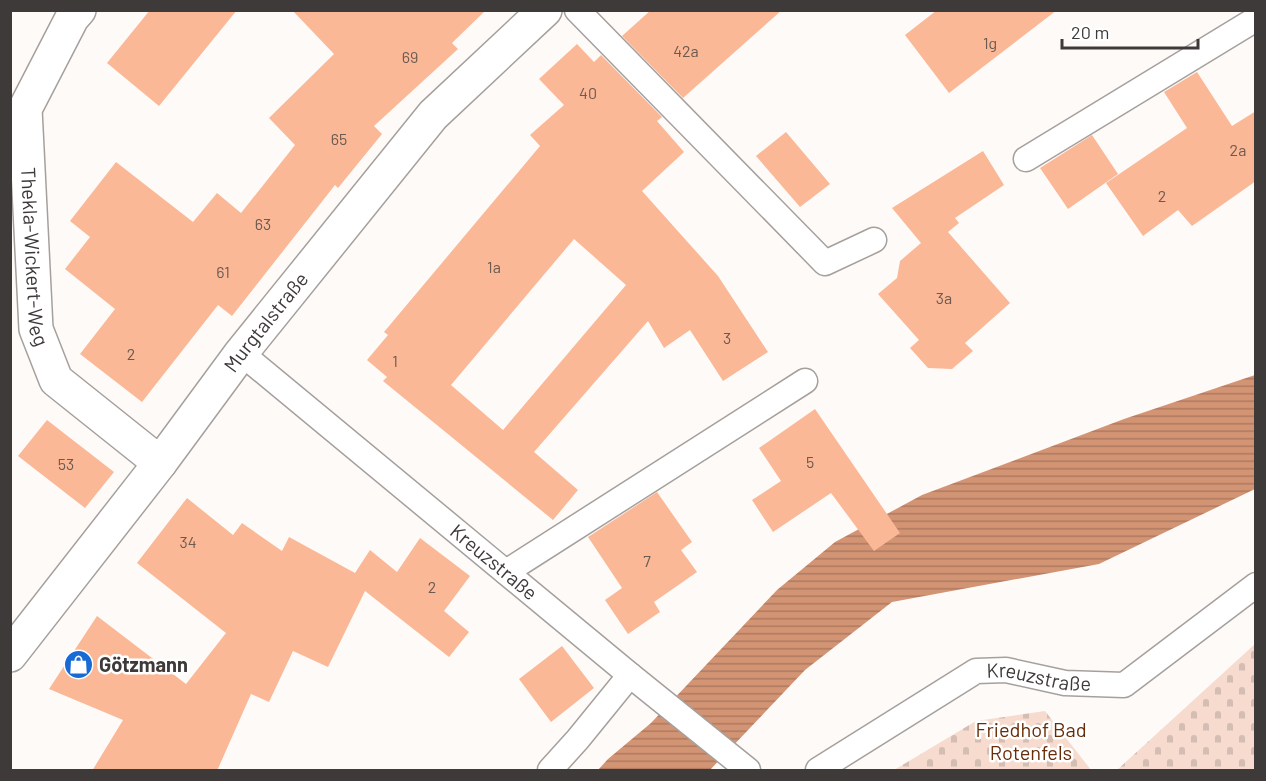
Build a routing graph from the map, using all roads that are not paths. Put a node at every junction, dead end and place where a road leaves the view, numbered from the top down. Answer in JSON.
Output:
{"nodes":[{"id":1,"x":79,"y":10,"type":"edge"},
{"id":2,"x":544,"y":10,"type":"edge"},
{"id":3,"x":577,"y":10,"type":"edge"},
{"id":4,"x":1256,"y":19,"type":"edge"},
{"id":5,"x":1026,"y":159,"type":"dead end"},
{"id":6,"x":874,"y":240,"type":"dead end"},
{"id":7,"x":241,"y":353,"type":"junction"},
{"id":8,"x":805,"y":381,"type":"dead end"},
{"id":9,"x":160,"y":463,"type":"junction"},
{"id":10,"x":506,"y":572,"type":"junction"},
{"id":11,"x":1256,"y":585,"type":"edge"},
{"id":12,"x":10,"y":655,"type":"edge"},
{"id":13,"x":639,"y":682,"type":"junction"},
{"id":14,"x":550,"y":771,"type":"edge"},
{"id":15,"x":748,"y":771,"type":"edge"},
{"id":16,"x":818,"y":771,"type":"edge"}],
"edges":[{"from":1,"to":9,"type":"street","name":"Thekla-Wickert-Weg"},
{"from":2,"to":7,"type":"street","name":"Murgtalstraße"},
{"from":3,"to":6,"type":"lane"},
{"from":4,"to":5,"type":"lane"},
{"from":7,"to":9,"type":"street","name":"Murgtalstraße"},
{"from":7,"to":10,"type":"lane","name":"Kreuzstraße"},
{"from":8,"to":10,"type":"lane"},
{"from":9,"to":12,"type":"street","name":"Murgtalstraße"},
{"from":10,"to":13,"type":"lane","name":"Kreuzstraße"},
{"from":11,"to":16,"type":"lane","name":"Kreuzstraße"},
{"from":13,"to":14,"type":"lane"},
{"from":13,"to":15,"type":"lane","name":"Kreuzstraße"}]}
